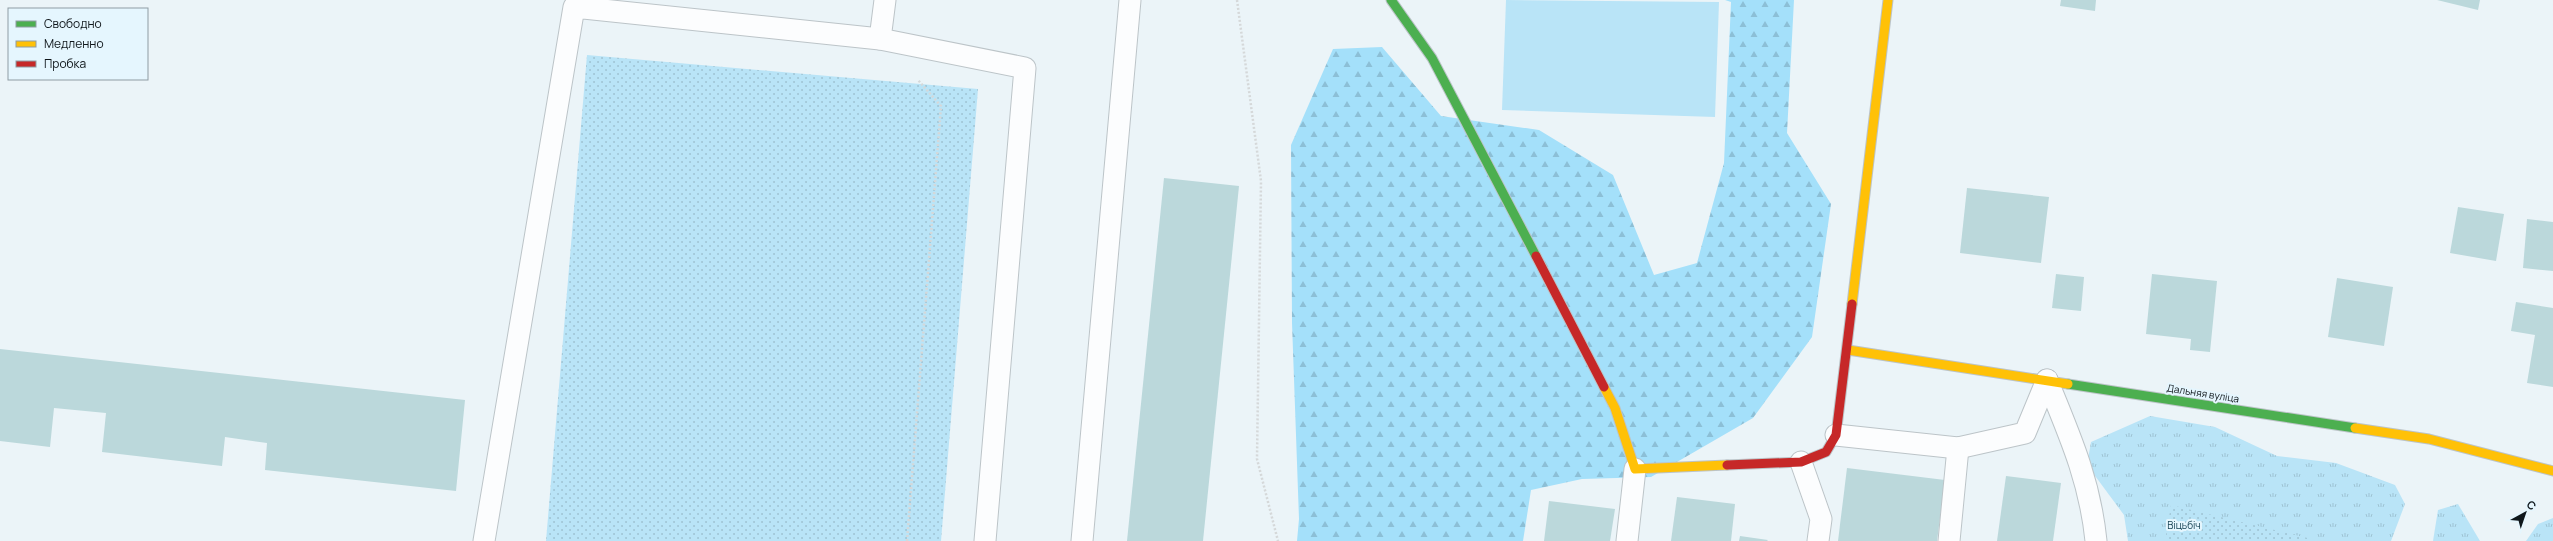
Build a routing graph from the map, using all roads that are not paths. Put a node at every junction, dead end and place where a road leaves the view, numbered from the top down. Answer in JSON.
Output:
{"nodes":[{"id":1,"x":885,"y":0,"type":"edge"},
{"id":2,"x":1130,"y":0,"type":"edge"},
{"id":3,"x":1391,"y":0,"type":"edge"},
{"id":4,"x":1888,"y":0,"type":"edge"},
{"id":5,"x":880,"y":39,"type":"junction"},
{"id":6,"x":1848,"y":350,"type":"junction"},
{"id":7,"x":2047,"y":380,"type":"junction"},
{"id":8,"x":1836,"y":435,"type":"junction"},
{"id":9,"x":1958,"y":448,"type":"junction"},
{"id":10,"x":1801,"y":462,"type":"junction"},
{"id":11,"x":1635,"y":469,"type":"junction"},
{"id":12,"x":2553,"y":471,"type":"edge"},
{"id":13,"x":484,"y":541,"type":"edge"},
{"id":14,"x":985,"y":541,"type":"edge"},
{"id":15,"x":1082,"y":541,"type":"edge"},
{"id":16,"x":1627,"y":541,"type":"edge"},
{"id":17,"x":1818,"y":541,"type":"edge"},
{"id":18,"x":1948,"y":541,"type":"edge"},
{"id":19,"x":2096,"y":541,"type":"edge"}],
"edges":[{"from":1,"to":5,"type":"lane"},
{"from":2,"to":15,"type":"lane"},
{"from":3,"to":11,"type":"street"},
{"from":4,"to":6,"type":"street"},
{"from":5,"to":13,"type":"lane"},
{"from":5,"to":14,"type":"lane"},
{"from":6,"to":7,"type":"street","name":"Дальняя вуліца"},
{"from":6,"to":8,"type":"street"},
{"from":7,"to":9,"type":"lane"},
{"from":7,"to":12,"type":"street","name":"Дальняя вуліца"},
{"from":7,"to":19,"type":"lane"},
{"from":8,"to":9,"type":"lane"},
{"from":8,"to":10,"type":"street"},
{"from":9,"to":18,"type":"lane"},
{"from":10,"to":11,"type":"street"},
{"from":10,"to":17,"type":"lane"},
{"from":11,"to":16,"type":"lane"}]}
